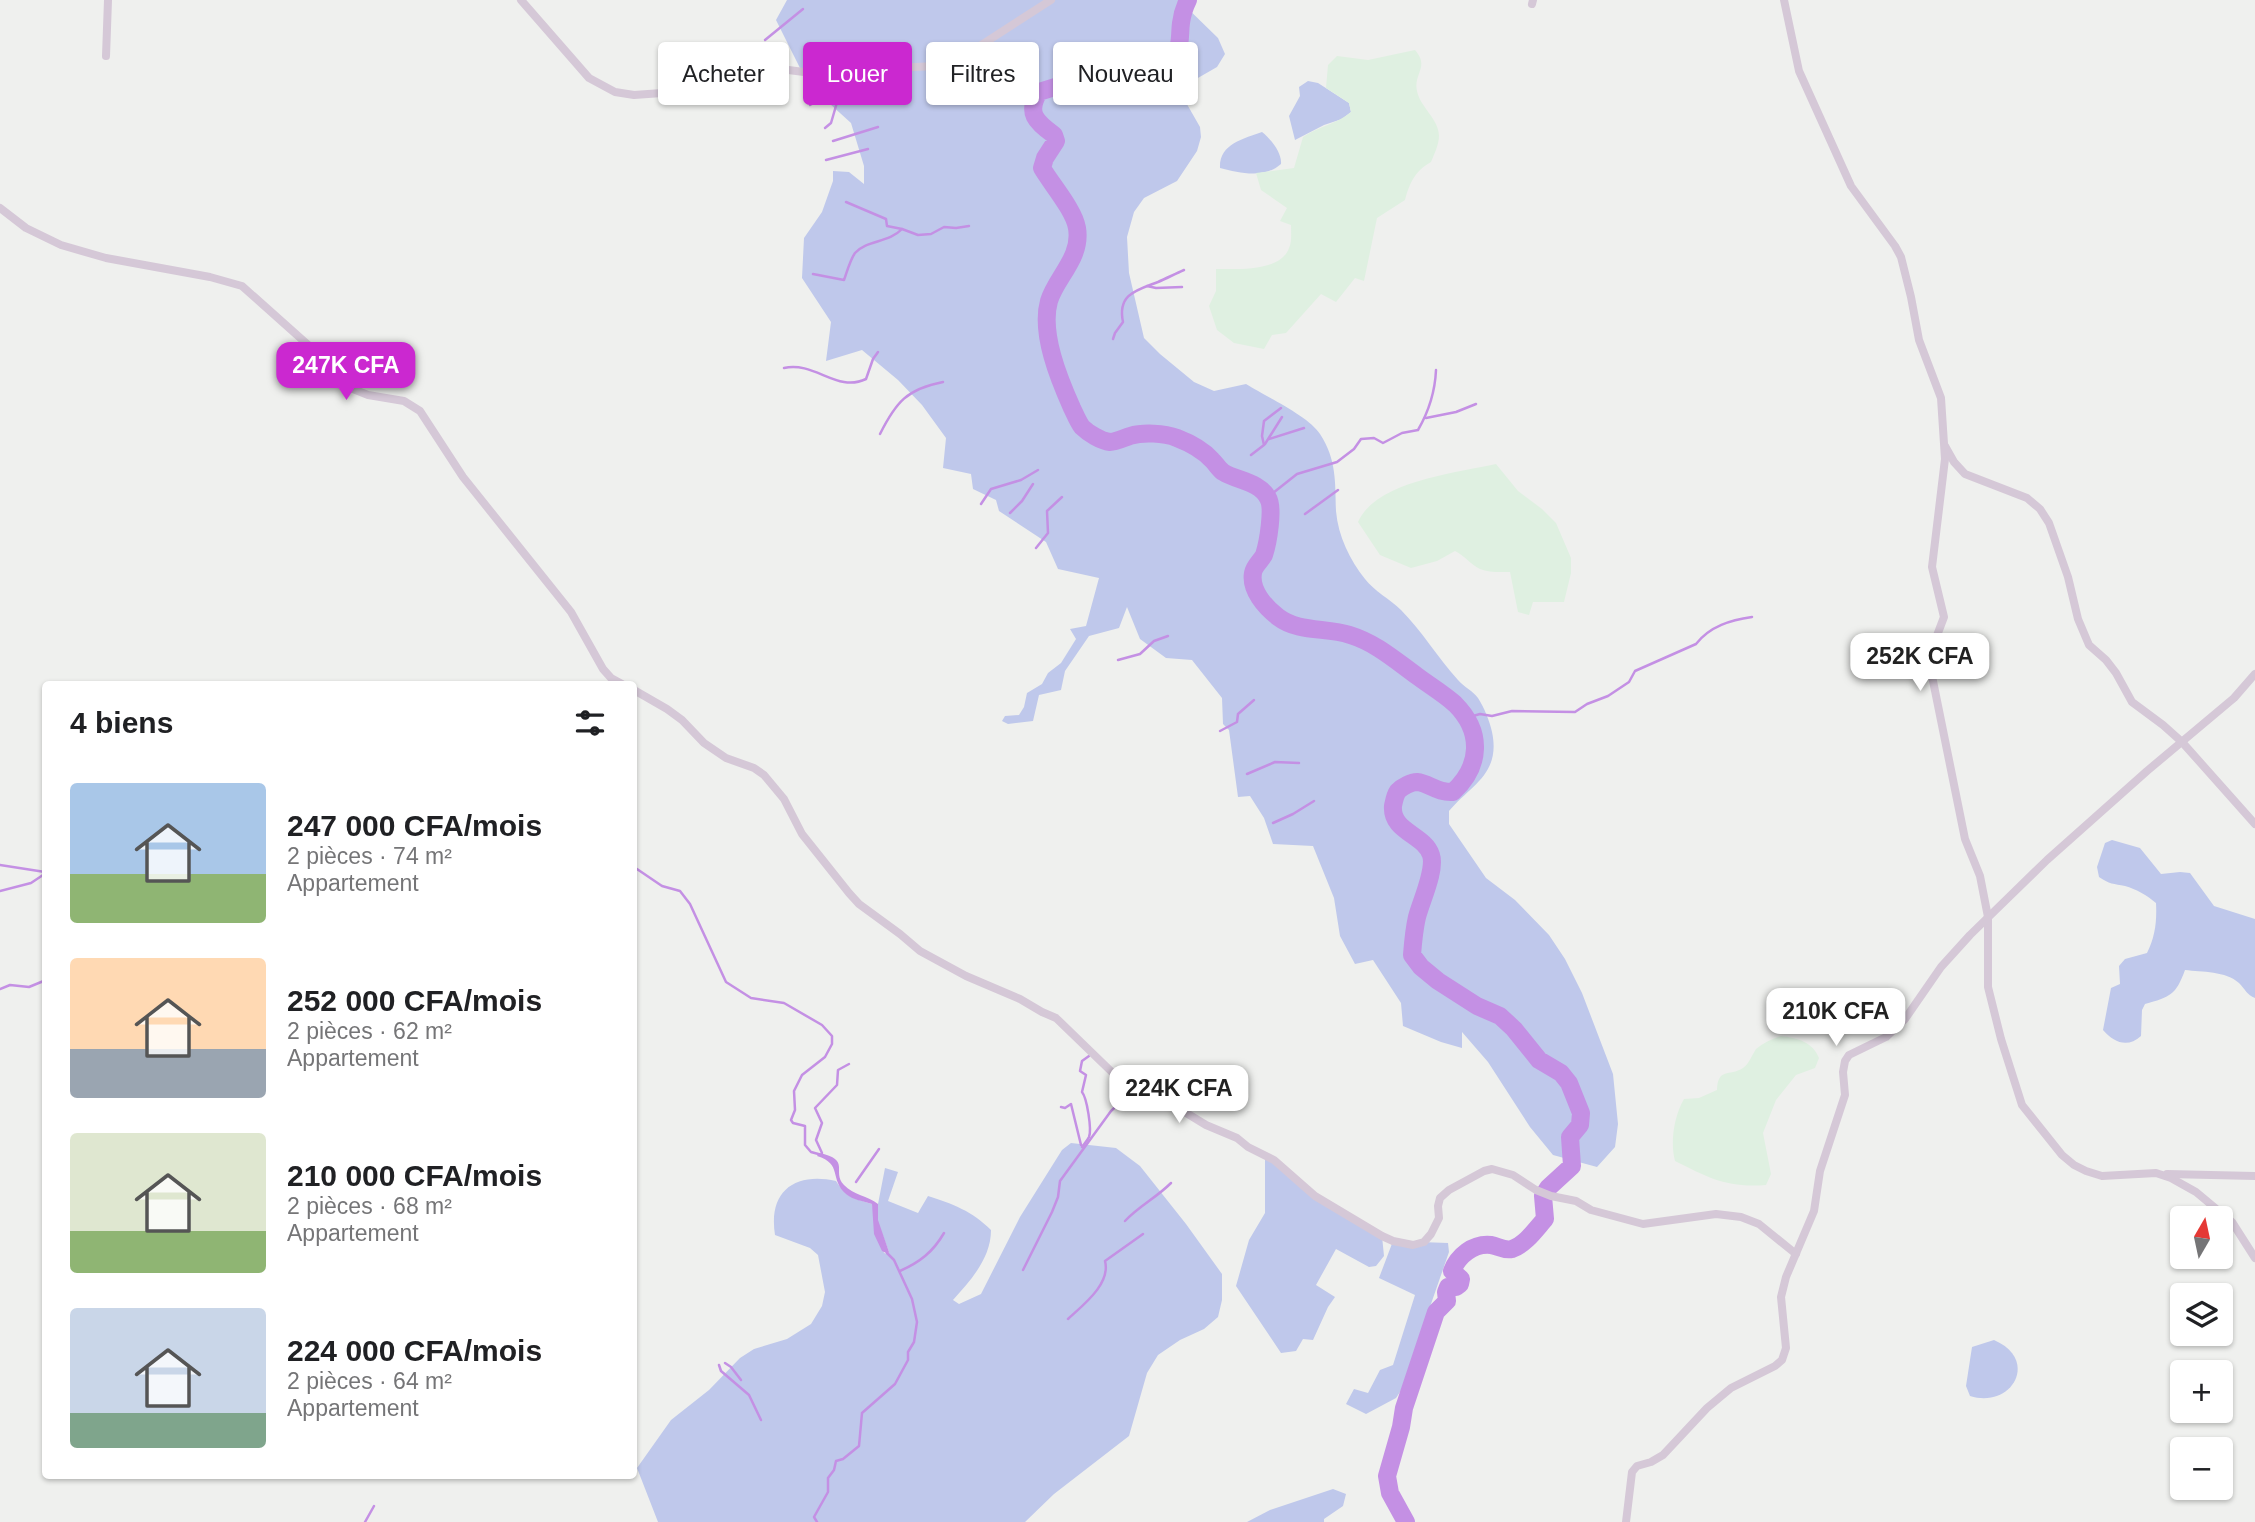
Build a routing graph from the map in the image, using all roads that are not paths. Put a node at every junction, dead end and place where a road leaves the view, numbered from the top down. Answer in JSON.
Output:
{"nodes":[{"id":1,"x":108,"y":0,"type":"edge"},
{"id":2,"x":521,"y":0,"type":"edge"},
{"id":3,"x":1051,"y":0,"type":"edge"},
{"id":4,"x":1784,"y":0,"type":"edge"},
{"id":5,"x":106,"y":56,"type":"dead end"},
{"id":6,"x":0,"y":208,"type":"edge"},
{"id":7,"x":1944,"y":444,"type":"junction"},
{"id":8,"x":2255,"y":674,"type":"edge"},
{"id":9,"x":616,"y":681,"type":"edge"},
{"id":10,"x":637,"y":693,"type":"edge"},
{"id":11,"x":2182,"y":742,"type":"junction"},
{"id":12,"x":2255,"y":824,"type":"edge"},
{"id":13,"x":1988,"y":917,"type":"junction"},
{"id":14,"x":2156,"y":1173,"type":"junction"},
{"id":15,"x":2255,"y":1176,"type":"edge"},
{"id":16,"x":1796,"y":1254,"type":"junction"},
{"id":17,"x":2255,"y":1258,"type":"edge"},
{"id":18,"x":1626,"y":1522,"type":"edge"}],
"edges":[{"from":1,"to":5,"type":"street"},
{"from":2,"to":3,"type":"street"},
{"from":4,"to":7,"type":"street"},
{"from":6,"to":9,"type":"street"},
{"from":7,"to":11,"type":"street"},
{"from":7,"to":13,"type":"street"},
{"from":8,"to":11,"type":"street"},
{"from":10,"to":16,"type":"street"},
{"from":11,"to":12,"type":"street"},
{"from":11,"to":13,"type":"street"},
{"from":13,"to":14,"type":"street"},
{"from":13,"to":16,"type":"street"},
{"from":14,"to":15,"type":"street"},
{"from":14,"to":17,"type":"street"},
{"from":16,"to":18,"type":"street"}]}
